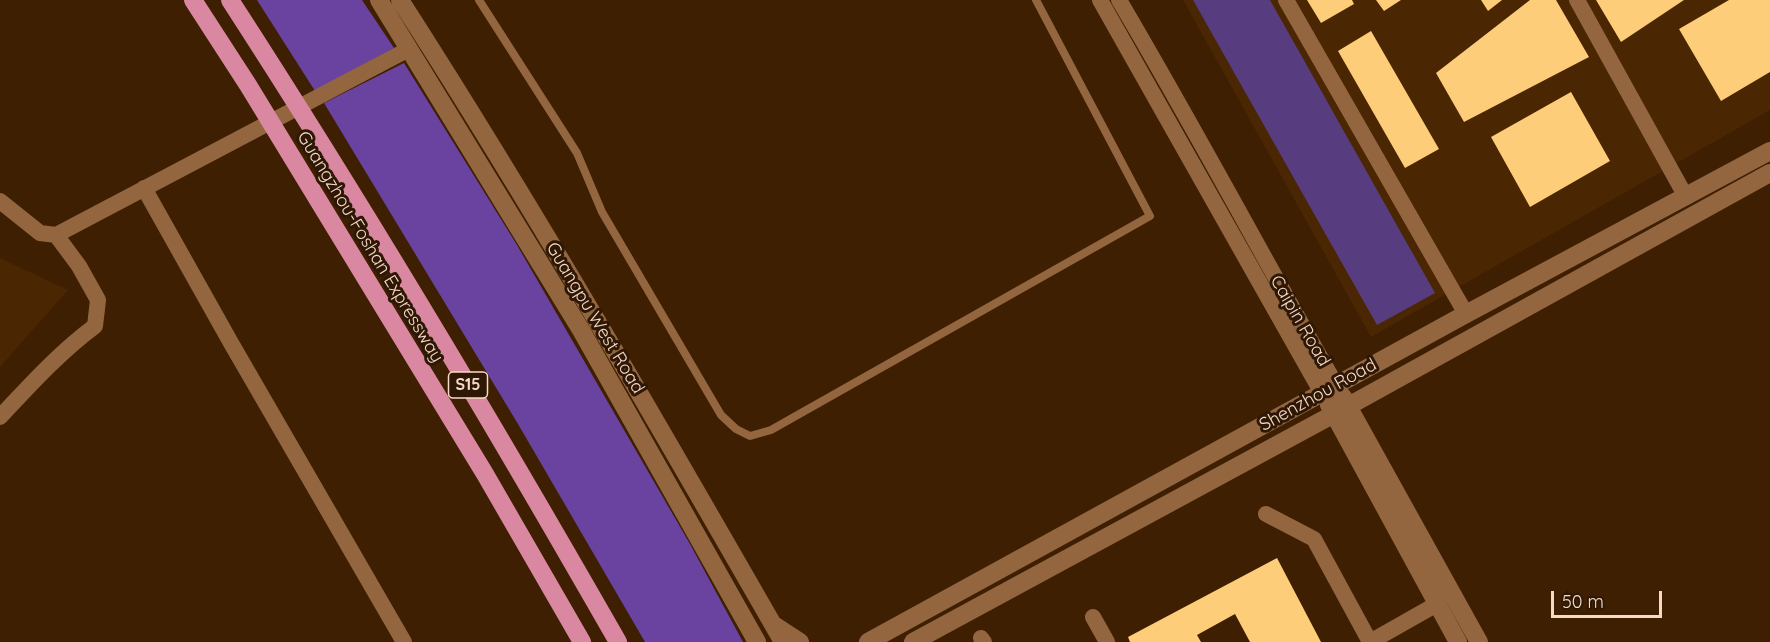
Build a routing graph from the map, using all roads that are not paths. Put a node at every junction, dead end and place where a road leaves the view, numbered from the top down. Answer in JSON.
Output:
{"nodes":[{"id":1,"x":193,"y":0,"type":"edge"},
{"id":2,"x":230,"y":0,"type":"edge"},
{"id":3,"x":379,"y":0,"type":"edge"},
{"id":4,"x":400,"y":0,"type":"edge"},
{"id":5,"x":479,"y":0,"type":"edge"},
{"id":6,"x":1036,"y":0,"type":"edge"},
{"id":7,"x":1100,"y":0,"type":"edge"},
{"id":8,"x":1119,"y":0,"type":"edge"},
{"id":9,"x":1286,"y":0,"type":"edge"},
{"id":10,"x":1577,"y":0,"type":"edge"},
{"id":11,"x":409,"y":49,"type":"junction"},
{"id":12,"x":1770,"y":151,"type":"edge"},
{"id":13,"x":1770,"y":174,"type":"edge"},
{"id":14,"x":144,"y":188,"type":"junction"},
{"id":15,"x":1686,"y":197,"type":"junction"},
{"id":16,"x":0,"y":201,"type":"edge"},
{"id":17,"x":56,"y":235,"type":"junction"},
{"id":18,"x":1466,"y":314,"type":"junction"},
{"id":19,"x":1329,"y":389,"type":"junction"},
{"id":20,"x":1341,"y":410,"type":"junction"},
{"id":21,"x":0,"y":417,"type":"edge"},
{"id":22,"x":1266,"y":514,"type":"dead end"},
{"id":23,"x":1437,"y":604,"type":"junction"},
{"id":24,"x":1093,"y":617,"type":"dead end"},
{"id":25,"x":772,"y":624,"type":"junction"},
{"id":26,"x":887,"y":632,"type":"junction"},
{"id":27,"x":404,"y":642,"type":"edge"},
{"id":28,"x":582,"y":642,"type":"edge"},
{"id":29,"x":618,"y":642,"type":"edge"},
{"id":30,"x":757,"y":642,"type":"edge"},
{"id":31,"x":783,"y":642,"type":"edge"},
{"id":32,"x":800,"y":642,"type":"edge"},
{"id":33,"x":853,"y":642,"type":"edge"},
{"id":34,"x":868,"y":642,"type":"edge"},
{"id":35,"x":913,"y":642,"type":"edge"},
{"id":36,"x":1107,"y":642,"type":"edge"},
{"id":37,"x":1370,"y":642,"type":"edge"},
{"id":38,"x":1458,"y":642,"type":"edge"},
{"id":39,"x":1479,"y":642,"type":"edge"}],
"edges":[{"from":1,"to":28,"type":"highway","name":"Guangzhou-Foshan Expressway","number":"S15"},
{"from":2,"to":29,"type":"highway","name":"Guangzhou-Foshan Expressway","number":"S15"},
{"from":3,"to":11,"type":"street","name":"Guangpu West Road"},
{"from":4,"to":25,"type":"street","name":"Guangpu West Road"},
{"from":5,"to":6,"type":"lane"},
{"from":7,"to":19,"type":"street","name":"Caipin Road"},
{"from":8,"to":19,"type":"street","name":"Caipin Road"},
{"from":9,"to":18,"type":"street"},
{"from":10,"to":15,"type":"street"},
{"from":11,"to":14,"type":"street"},
{"from":11,"to":30,"type":"street","name":"Guangpu West Road"},
{"from":12,"to":15,"type":"street","name":"Shenzhou Road"},
{"from":13,"to":20,"type":"street","name":"Shenzhou Road"},
{"from":14,"to":17,"type":"street"},
{"from":14,"to":27,"type":"street"},
{"from":15,"to":18,"type":"street","name":"Shenzhou Road"},
{"from":16,"to":17,"type":"street"},
{"from":17,"to":21,"type":"street"},
{"from":18,"to":19,"type":"street","name":"Shenzhou Road"},
{"from":19,"to":20,"type":"street","name":"Caipin Road"},
{"from":19,"to":26,"type":"street","name":"Shenzhou Road"},
{"from":20,"to":23,"type":"street","name":"Caipin Road"},
{"from":20,"to":35,"type":"street","name":"Shenzhou Road"},
{"from":20,"to":39,"type":"street","name":"Caipin Road"},
{"from":22,"to":37,"type":"street"},
{"from":23,"to":37,"type":"street"},
{"from":23,"to":38,"type":"street","name":"Caipin Road"},
{"from":24,"to":36,"type":"street"},
{"from":25,"to":31,"type":"street","name":"Guangpu West Road"},
{"from":25,"to":32,"type":"street"},
{"from":26,"to":33,"type":"street"},
{"from":26,"to":34,"type":"street","name":"Shenzhou Road"}]}
